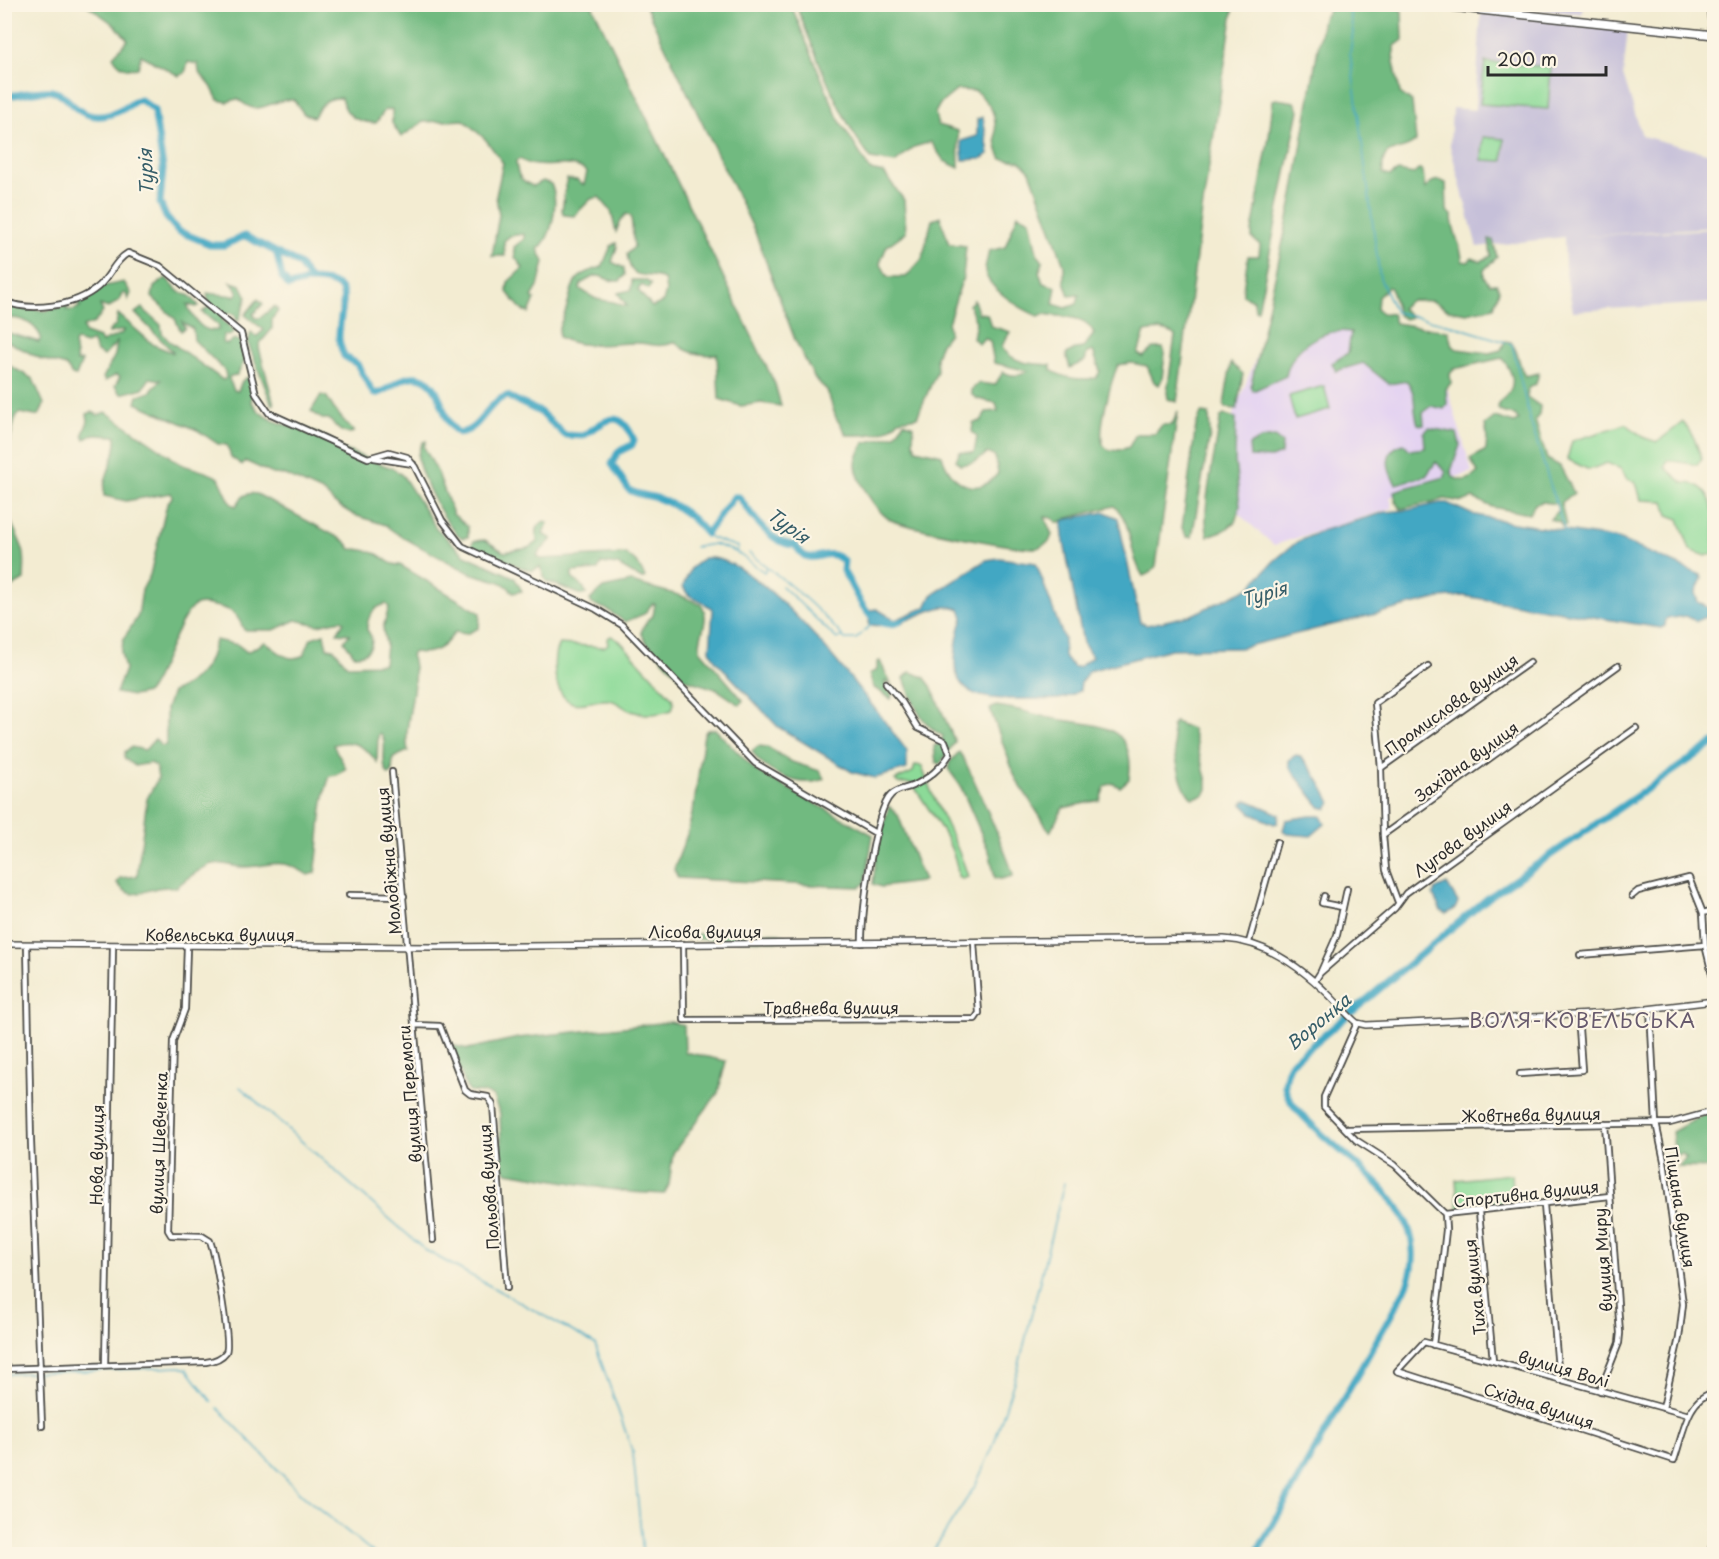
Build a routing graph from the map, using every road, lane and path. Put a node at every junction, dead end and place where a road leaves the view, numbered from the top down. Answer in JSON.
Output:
{"nodes":[{"id":1,"x":1424,"y":4,"type":"edge"},
{"id":2,"x":1710,"y":4,"type":"edge"},
{"id":3,"x":1714,"y":36,"type":"edge"},
{"id":4,"x":4,"y":301,"type":"edge"},
{"id":5,"x":374,"y":458,"type":"junction"},
{"id":6,"x":413,"y":464,"type":"junction"},
{"id":7,"x":1530,"y":662,"type":"dead end"},
{"id":8,"x":1428,"y":666,"type":"dead end"},
{"id":9,"x":1618,"y":666,"type":"dead end"},
{"id":10,"x":886,"y":683,"type":"dead end"},
{"id":11,"x":1636,"y":728,"type":"dead end"},
{"id":12,"x":1381,"y":768,"type":"junction"},
{"id":13,"x":392,"y":772,"type":"dead end"},
{"id":14,"x":877,"y":834,"type":"junction"},
{"id":15,"x":1383,"y":835,"type":"junction"},
{"id":16,"x":1277,"y":842,"type":"dead end"},
{"id":17,"x":1347,"y":889,"type":"dead end"},
{"id":18,"x":349,"y":895,"type":"dead end"},
{"id":19,"x":404,"y":896,"type":"junction"},
{"id":20,"x":1324,"y":896,"type":"dead end"},
{"id":21,"x":1632,"y":896,"type":"dead end"},
{"id":22,"x":1398,"y":902,"type":"junction"},
{"id":23,"x":1342,"y":907,"type":"junction"},
{"id":24,"x":1714,"y":910,"type":"edge"},
{"id":25,"x":1703,"y":912,"type":"junction"},
{"id":26,"x":1249,"y":942,"type":"junction"},
{"id":27,"x":861,"y":943,"type":"junction"},
{"id":28,"x":974,"y":943,"type":"junction"},
{"id":29,"x":4,"y":944,"type":"edge"},
{"id":30,"x":27,"y":945,"type":"junction"},
{"id":31,"x":683,"y":945,"type":"junction"},
{"id":32,"x":113,"y":947,"type":"junction"},
{"id":33,"x":187,"y":947,"type":"junction"},
{"id":34,"x":407,"y":947,"type":"junction"},
{"id":35,"x":435,"y":947,"type":"joint"},
{"id":36,"x":1706,"y":948,"type":"junction"},
{"id":37,"x":1714,"y":949,"type":"edge"},
{"id":38,"x":1580,"y":955,"type":"dead end"},
{"id":39,"x":1320,"y":973,"type":"junction"},
{"id":40,"x":1315,"y":981,"type":"junction"},
{"id":41,"x":1714,"y":982,"type":"edge"},
{"id":42,"x":1714,"y":1002,"type":"edge"},
{"id":43,"x":1650,"y":1009,"type":"junction"},
{"id":44,"x":1578,"y":1015,"type":"junction"},
{"id":45,"x":1357,"y":1023,"type":"junction"},
{"id":46,"x":416,"y":1025,"type":"junction"},
{"id":47,"x":1520,"y":1074,"type":"dead end"},
{"id":48,"x":1714,"y":1111,"type":"edge"},
{"id":49,"x":1656,"y":1123,"type":"junction"},
{"id":50,"x":1605,"y":1125,"type":"junction"},
{"id":51,"x":1347,"y":1129,"type":"junction"},
{"id":52,"x":1610,"y":1196,"type":"junction"},
{"id":53,"x":1544,"y":1205,"type":"junction"},
{"id":54,"x":1479,"y":1212,"type":"junction"},
{"id":55,"x":1444,"y":1214,"type":"junction"},
{"id":56,"x":433,"y":1240,"type":"dead end"},
{"id":57,"x":507,"y":1288,"type":"dead end"},
{"id":58,"x":1433,"y":1345,"type":"junction"},
{"id":59,"x":1493,"y":1361,"type":"junction"},
{"id":60,"x":105,"y":1365,"type":"junction"},
{"id":61,"x":42,"y":1368,"type":"junction"},
{"id":62,"x":4,"y":1369,"type":"edge"},
{"id":63,"x":1559,"y":1380,"type":"junction"},
{"id":64,"x":1600,"y":1391,"type":"junction"},
{"id":65,"x":1714,"y":1394,"type":"edge"},
{"id":66,"x":1663,"y":1408,"type":"junction"},
{"id":67,"x":1689,"y":1415,"type":"junction"},
{"id":68,"x":42,"y":1426,"type":"dead end"},
{"id":69,"x":1714,"y":1541,"type":"edge"},
{"id":70,"x":1711,"y":1554,"type":"edge"}],
"edges":[{"from":1,"to":3,"type":"main road"},
{"from":2,"to":3,"type":"main road"},
{"from":4,"to":5,"type":"street"},
{"from":5,"to":6,"type":"street"},
{"from":5,"to":6,"type":"street"},
{"from":6,"to":14,"type":"street"},
{"from":7,"to":12,"type":"street","name":"Промислова вулиця"},
{"from":8,"to":12,"type":"street"},
{"from":9,"to":15,"type":"street","name":"Західна вулиця"},
{"from":10,"to":14,"type":"street"},
{"from":11,"to":22,"type":"street","name":"Лугова вулиця"},
{"from":12,"to":15,"type":"street","name":"Промислова вулиця"},
{"from":13,"to":19,"type":"street","name":"Молодіжна вулиця"},
{"from":14,"to":27,"type":"street"},
{"from":15,"to":22,"type":"street"},
{"from":16,"to":26,"type":"street"},
{"from":17,"to":23,"type":"street"},
{"from":18,"to":19,"type":"street"},
{"from":19,"to":34,"type":"street","name":"Молодіжна вулиця"},
{"from":20,"to":23,"type":"street"},
{"from":21,"to":25,"type":"street"},
{"from":22,"to":39,"type":"street","name":"Лугова вулиця"},
{"from":23,"to":39,"type":"street"},
{"from":24,"to":25,"type":"street"},
{"from":25,"to":36,"type":"street"},
{"from":26,"to":28,"type":"street","name":"Лісова вулиця"},
{"from":26,"to":40,"type":"street"},
{"from":27,"to":28,"type":"street","name":"Лісова вулиця"},
{"from":27,"to":31,"type":"street","name":"Лісова вулиця"},
{"from":28,"to":31,"type":"street","name":"Травнева вулиця"},
{"from":29,"to":30,"type":"street","name":"Ковельська вулиця"},
{"from":30,"to":32,"type":"street","name":"Ковельська вулиця"},
{"from":30,"to":61,"type":"street"},
{"from":31,"to":35,"type":"street","name":"Лісова вулиця"},
{"from":32,"to":33,"type":"street","name":"Ковельська вулиця"},
{"from":32,"to":60,"type":"street","name":"Нова вулиця"},
{"from":33,"to":34,"type":"street","name":"Ковельська вулиця"},
{"from":33,"to":60,"type":"street","name":"вулиця Шевченка"},
{"from":34,"to":35,"type":"street","name":"Ковельська вулиця"},
{"from":34,"to":46,"type":"street","name":"вулиця Перемоги"},
{"from":36,"to":37,"type":"street"},
{"from":36,"to":38,"type":"street"},
{"from":36,"to":41,"type":"street"},
{"from":39,"to":40,"type":"street","name":"Лугова вулиця"},
{"from":40,"to":45,"type":"street"},
{"from":42,"to":43,"type":"street"},
{"from":43,"to":44,"type":"street"},
{"from":43,"to":49,"type":"street","name":"Піщана вулиця"},
{"from":44,"to":45,"type":"street"},
{"from":44,"to":47,"type":"street"},
{"from":45,"to":51,"type":"street"},
{"from":46,"to":56,"type":"street","name":"вулиця Перемоги"},
{"from":46,"to":57,"type":"street","name":"Польова вулиця"},
{"from":48,"to":49,"type":"street","name":"Жовтнева вулиця"},
{"from":49,"to":50,"type":"street","name":"Жовтнева вулиця"},
{"from":49,"to":66,"type":"street","name":"Піщана вулиця"},
{"from":50,"to":51,"type":"street","name":"Жовтнева вулиця"},
{"from":50,"to":52,"type":"street","name":"вулиця Миру"},
{"from":51,"to":55,"type":"street"},
{"from":52,"to":53,"type":"street","name":"Спортивна вулиця"},
{"from":52,"to":64,"type":"street","name":"вулиця Миру"},
{"from":53,"to":54,"type":"street","name":"Спортивна вулиця"},
{"from":53,"to":63,"type":"street"},
{"from":54,"to":55,"type":"street","name":"Спортивна вулиця"},
{"from":54,"to":59,"type":"street","name":"Тиха вулиця"},
{"from":55,"to":58,"type":"street"},
{"from":58,"to":59,"type":"street","name":"вулиця Волі"},
{"from":58,"to":67,"type":"street","name":"Східна вулиця"},
{"from":59,"to":63,"type":"street","name":"вулиця Волі"},
{"from":60,"to":61,"type":"street"},
{"from":61,"to":62,"type":"street"},
{"from":61,"to":68,"type":"street"},
{"from":63,"to":64,"type":"street","name":"вулиця Волі"},
{"from":64,"to":66,"type":"street","name":"вулиця Волі"},
{"from":65,"to":67,"type":"street"},
{"from":66,"to":67,"type":"street","name":"вулиця Волі"},
{"from":69,"to":70,"type":"main road"}]}
